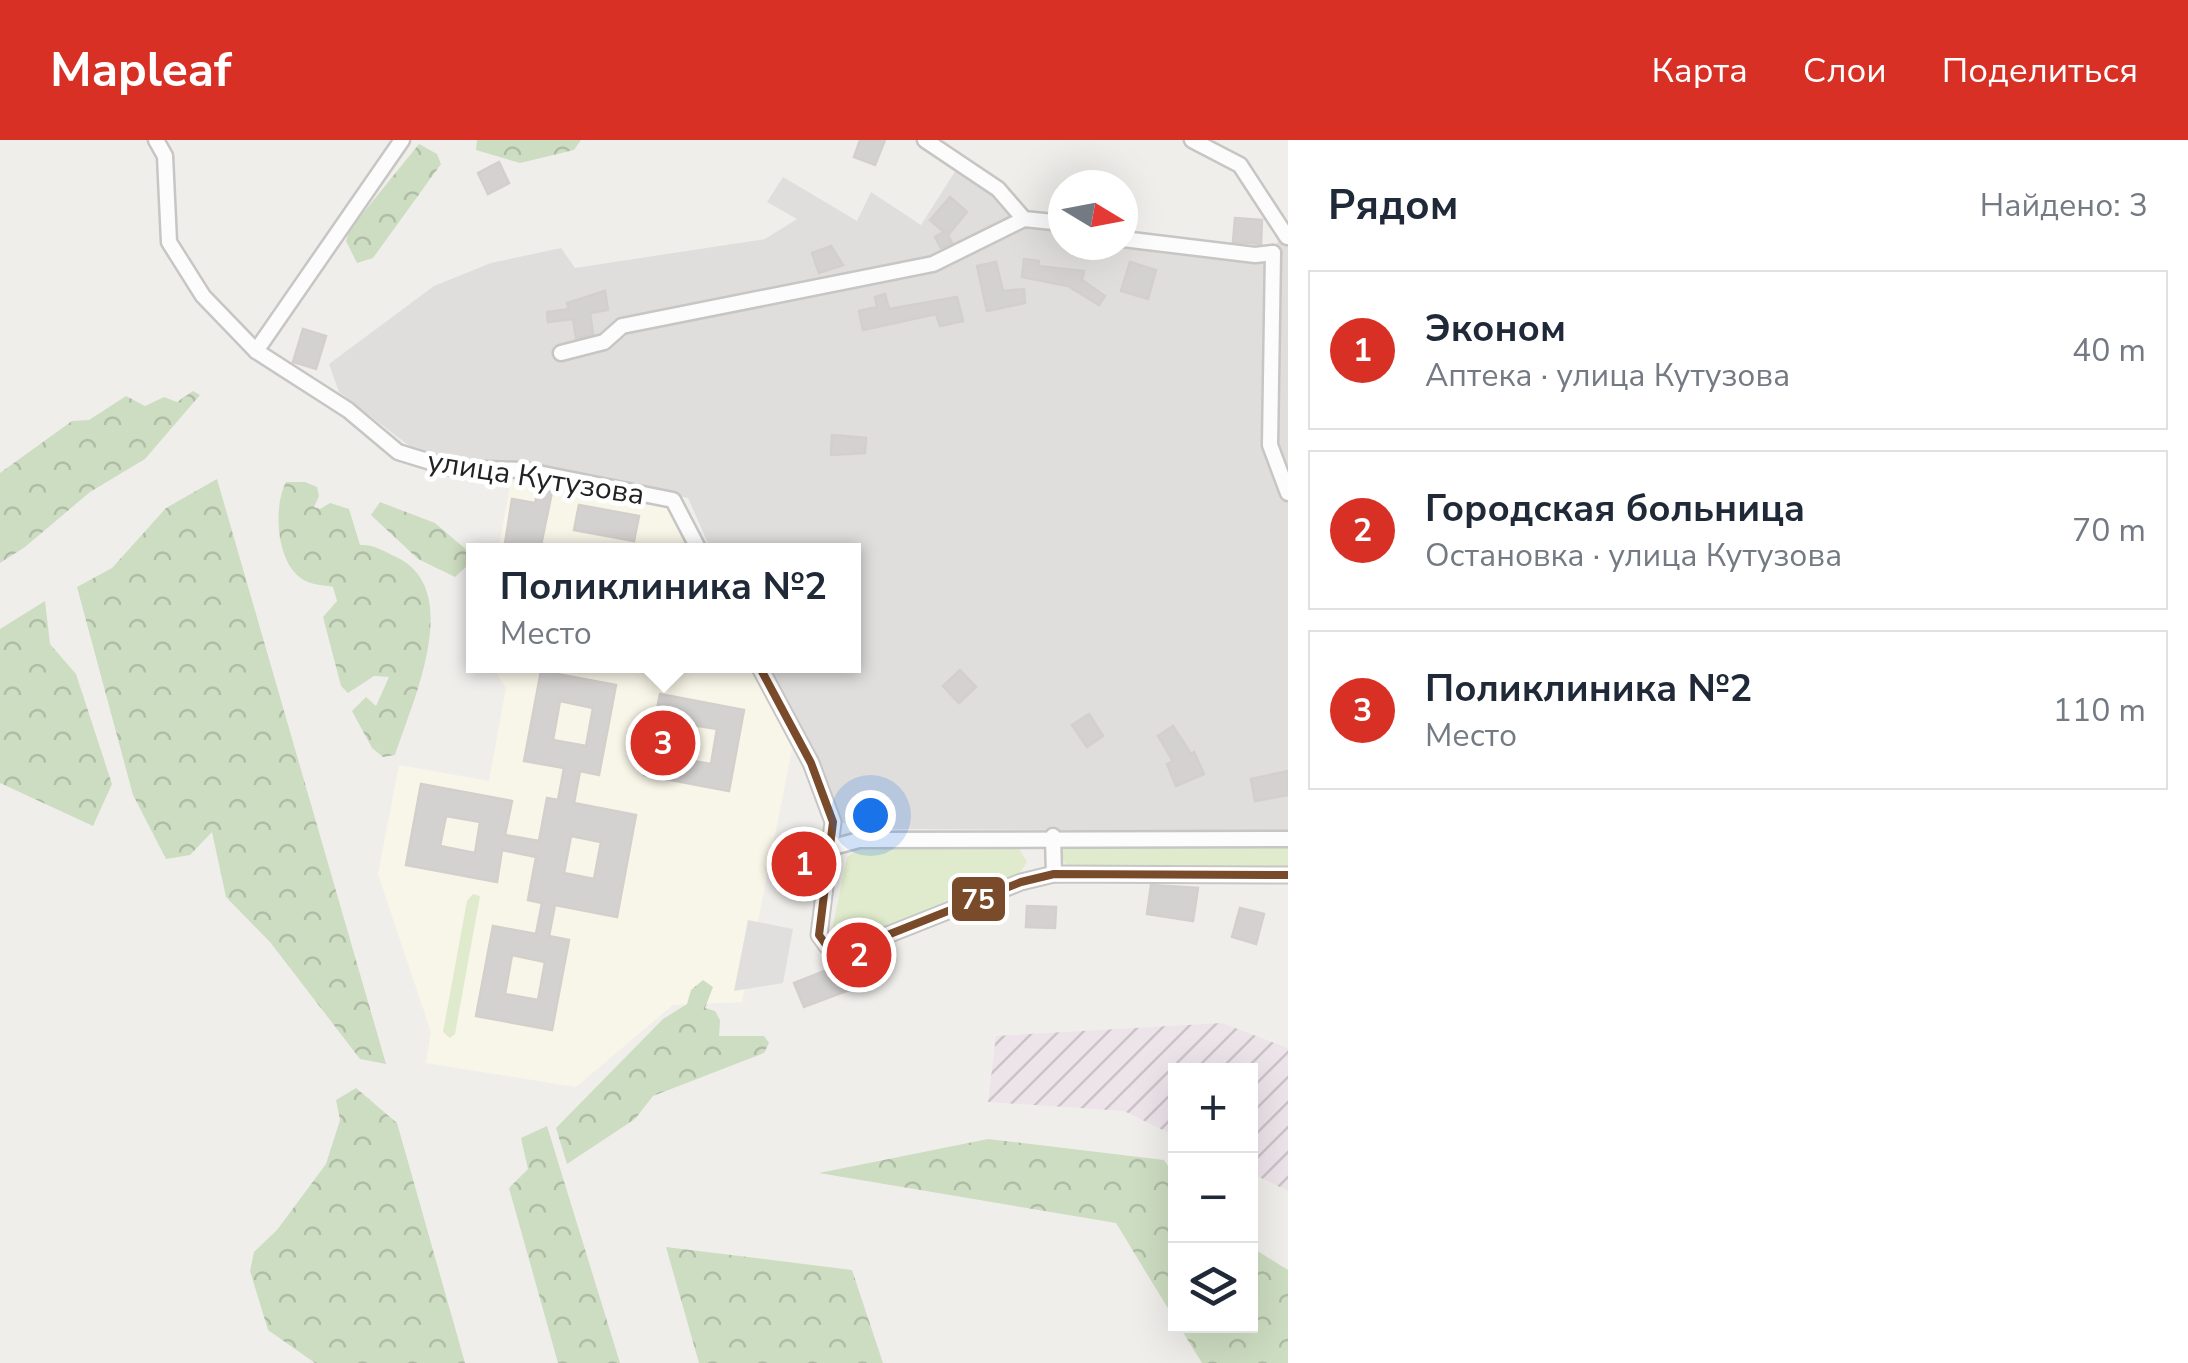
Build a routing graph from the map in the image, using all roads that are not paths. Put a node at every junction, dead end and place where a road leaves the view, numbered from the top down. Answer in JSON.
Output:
{"nodes":[{"id":1,"x":156,"y":140,"type":"edge"},
{"id":2,"x":402,"y":140,"type":"edge"},
{"id":3,"x":924,"y":140,"type":"edge"},
{"id":4,"x":1192,"y":140,"type":"edge"},
{"id":5,"x":1024,"y":219,"type":"junction"},
{"id":6,"x":1048,"y":221,"type":"edge"},
{"id":7,"x":1287,"y":236,"type":"edge"},
{"id":8,"x":1138,"y":241,"type":"edge"},
{"id":9,"x":1273,"y":252,"type":"junction"},
{"id":10,"x":256,"y":352,"type":"junction"},
{"id":11,"x":561,"y":353,"type":"dead end"},
{"id":12,"x":1288,"y":493,"type":"edge"},
{"id":13,"x":695,"y":543,"type":"edge"},
{"id":14,"x":763,"y":673,"type":"edge"},
{"id":15,"x":1053,"y":836,"type":"junction"},
{"id":16,"x":1288,"y":839,"type":"edge"},
{"id":17,"x":833,"y":846,"type":"junction"},
{"id":18,"x":1054,"y":874,"type":"junction"},
{"id":19,"x":1288,"y":875,"type":"edge"}],
"edges":[{"from":1,"to":10,"type":"street"},
{"from":2,"to":10,"type":"street"},
{"from":3,"to":5,"type":"street"},
{"from":4,"to":7,"type":"street"},
{"from":5,"to":6,"type":"street"},
{"from":5,"to":11,"type":"street"},
{"from":7,"to":9,"type":"street"},
{"from":8,"to":9,"type":"street"},
{"from":9,"to":12,"type":"street"},
{"from":10,"to":13,"type":"street","name":"улица Кутузова"},
{"from":14,"to":17,"type":"street"},
{"from":15,"to":16,"type":"street"},
{"from":15,"to":17,"type":"street"},
{"from":15,"to":18,"type":"street"},
{"from":17,"to":18,"type":"street"},
{"from":18,"to":19,"type":"street"}]}
